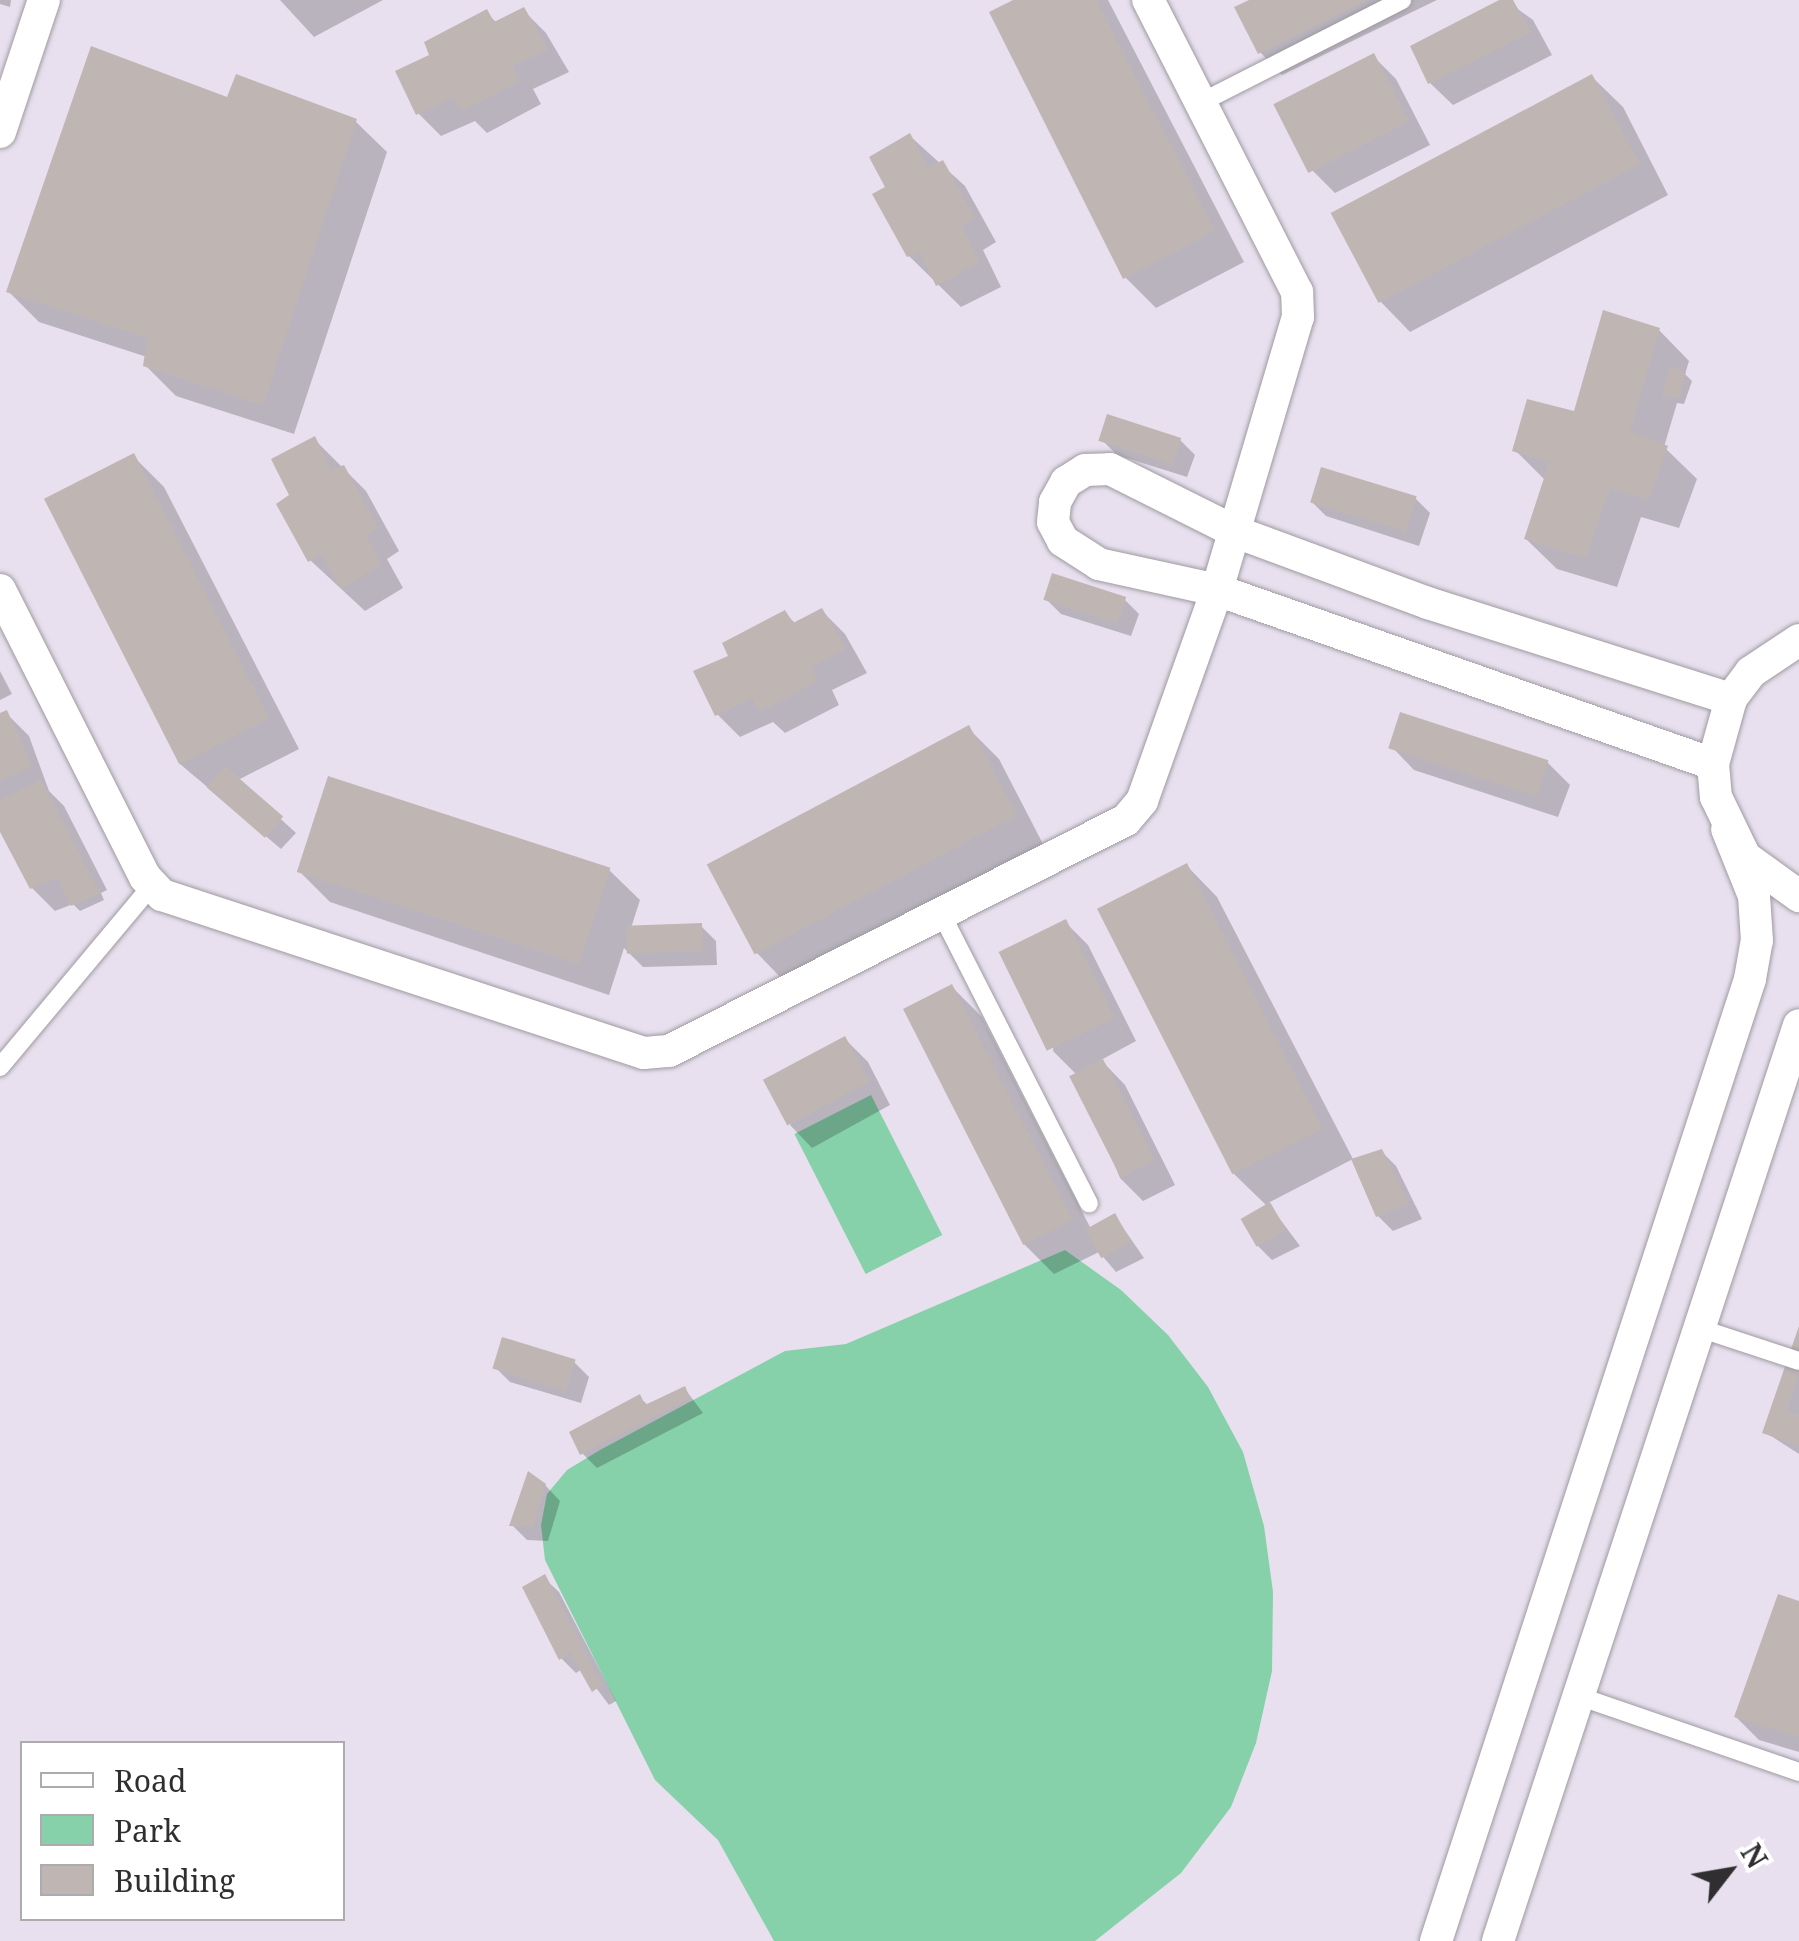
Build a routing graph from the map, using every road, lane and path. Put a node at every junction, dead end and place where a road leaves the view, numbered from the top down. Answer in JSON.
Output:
{"nodes":[{"id":1,"x":44,"y":0,"type":"edge"},
{"id":2,"x":1148,"y":0,"type":"edge"},
{"id":3,"x":1402,"y":0,"type":"edge"},
{"id":4,"x":1200,"y":104,"type":"junction"},
{"id":5,"x":0,"y":132,"type":"edge"},
{"id":6,"x":1236,"y":532,"type":"junction"},
{"id":7,"x":0,"y":590,"type":"edge"},
{"id":8,"x":1217,"y":590,"type":"junction"},
{"id":9,"x":1428,"y":603,"type":"junction"},
{"id":10,"x":1799,"y":640,"type":"edge"},
{"id":11,"x":1411,"y":655,"type":"junction"},
{"id":12,"x":1730,"y":700,"type":"junction"},
{"id":13,"x":1713,"y":764,"type":"junction"},
{"id":14,"x":1727,"y":829,"type":"junction"},
{"id":15,"x":152,"y":885,"type":"junction"},
{"id":16,"x":1799,"y":896,"type":"edge"},
{"id":17,"x":941,"y":912,"type":"junction"},
{"id":18,"x":1799,"y":1025,"type":"edge"},
{"id":19,"x":0,"y":1067,"type":"edge"},
{"id":20,"x":1089,"y":1204,"type":"dead end"},
{"id":21,"x":1699,"y":1328,"type":"junction"},
{"id":22,"x":1799,"y":1361,"type":"edge"},
{"id":23,"x":1578,"y":1696,"type":"junction"},
{"id":24,"x":1799,"y":1772,"type":"edge"},
{"id":25,"x":1436,"y":1941,"type":"edge"},
{"id":26,"x":1498,"y":1941,"type":"edge"}],
"edges":[{"from":1,"to":5,"type":"street"},
{"from":2,"to":4,"type":"street"},
{"from":3,"to":4,"type":"lane"},
{"from":4,"to":6,"type":"street"},
{"from":6,"to":8,"type":"street"},
{"from":6,"to":8,"type":"street"},
{"from":6,"to":9,"type":"street"},
{"from":7,"to":15,"type":"street"},
{"from":8,"to":11,"type":"street"},
{"from":8,"to":17,"type":"street"},
{"from":9,"to":11,"type":"street"},
{"from":9,"to":12,"type":"street"},
{"from":10,"to":12,"type":"street"},
{"from":11,"to":13,"type":"street"},
{"from":12,"to":13,"type":"street"},
{"from":13,"to":14,"type":"street"},
{"from":14,"to":16,"type":"street"},
{"from":14,"to":25,"type":"street"},
{"from":15,"to":17,"type":"street"},
{"from":15,"to":19,"type":"lane"},
{"from":17,"to":20,"type":"lane"},
{"from":18,"to":21,"type":"street"},
{"from":21,"to":22,"type":"lane"},
{"from":21,"to":23,"type":"street"},
{"from":23,"to":24,"type":"lane"},
{"from":23,"to":26,"type":"street"}]}
